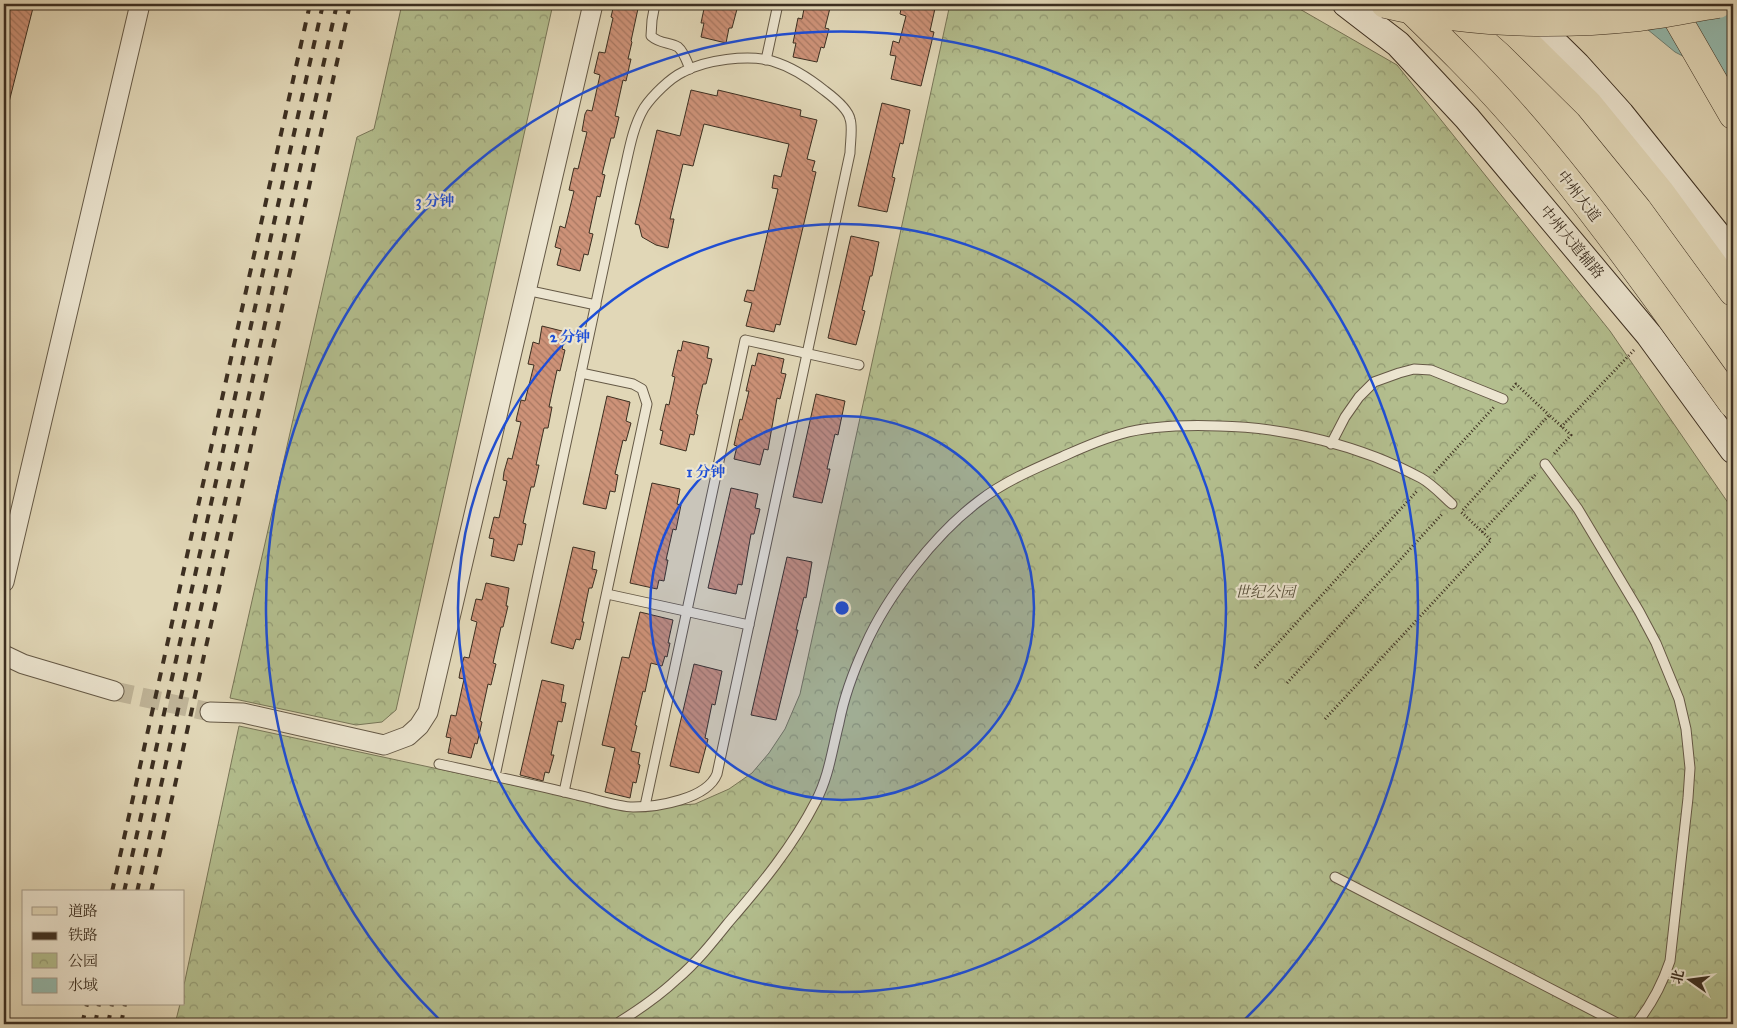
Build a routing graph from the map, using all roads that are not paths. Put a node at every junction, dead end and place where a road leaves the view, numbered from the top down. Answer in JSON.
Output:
{"nodes":[{"id":1,"x":140,"y":4,"type":"edge"},
{"id":2,"x":593,"y":4,"type":"edge"},
{"id":3,"x":655,"y":4,"type":"edge"},
{"id":4,"x":778,"y":4,"type":"edge"},
{"id":5,"x":1346,"y":4,"type":"edge"},
{"id":6,"x":1377,"y":4,"type":"edge"},
{"id":7,"x":1385,"y":4,"type":"edge"},
{"id":8,"x":1405,"y":4,"type":"edge"},
{"id":9,"x":1483,"y":4,"type":"edge"},
{"id":10,"x":1515,"y":4,"type":"edge"},
{"id":11,"x":1669,"y":4,"type":"edge"},
{"id":12,"x":1718,"y":4,"type":"edge"},
{"id":13,"x":1398,"y":44,"type":"junction"},
{"id":14,"x":766,"y":60,"type":"junction"},
{"id":15,"x":690,"y":69,"type":"junction"},
{"id":16,"x":1733,"y":115,"type":"edge"},
{"id":17,"x":1733,"y":254,"type":"edge"},
{"id":18,"x":526,"y":290,"type":"junction"},
{"id":19,"x":1733,"y":292,"type":"edge"},
{"id":20,"x":596,"y":305,"type":"junction"},
{"id":21,"x":807,"y":354,"type":"junction"},
{"id":22,"x":859,"y":364,"type":"dead end"},
{"id":23,"x":581,"y":373,"type":"junction"},
{"id":24,"x":1502,"y":399,"type":"road end"},
{"id":25,"x":1733,"y":404,"type":"edge"},
{"id":26,"x":1331,"y":444,"type":"junction"},
{"id":27,"x":1733,"y":450,"type":"edge"},
{"id":28,"x":1545,"y":464,"type":"road end"},
{"id":29,"x":1452,"y":504,"type":"road end"},
{"id":30,"x":4,"y":582,"type":"edge"},
{"id":31,"x":607,"y":594,"type":"junction"},
{"id":32,"x":686,"y":611,"type":"junction"},
{"id":33,"x":749,"y":625,"type":"junction"},
{"id":34,"x":4,"y":655,"type":"edge"},
{"id":35,"x":114,"y":692,"type":"tunnel mouth"},
{"id":36,"x":210,"y":712,"type":"tunnel mouth"},
{"id":37,"x":439,"y":764,"type":"dead end"},
{"id":38,"x":495,"y":776,"type":"junction"},
{"id":39,"x":564,"y":792,"type":"junction"},
{"id":40,"x":645,"y":806,"type":"junction"},
{"id":41,"x":1335,"y":877,"type":"dead end"},
{"id":42,"x":616,"y":1024,"type":"edge"},
{"id":43,"x":1620,"y":1024,"type":"edge"},
{"id":44,"x":1636,"y":1024,"type":"edge"}],
"edges":[{"from":1,"to":30,"type":"street"},
{"from":2,"to":18,"type":"street"},
{"from":3,"to":15,"type":"lane"},
{"from":4,"to":14,"type":"lane"},
{"from":5,"to":13,"type":"street"},
{"from":6,"to":13,"type":"street"},
{"from":7,"to":12,"type":"main road","bridge":true},
{"from":8,"to":25,"type":"main road","name":"中州大道","bridge":true},
{"from":9,"to":19,"type":"main road"},
{"from":10,"to":17,"type":"street"},
{"from":11,"to":16,"type":"main road"},
{"from":13,"to":27,"type":"street","name":"中州大道辅路"},
{"from":14,"to":15,"type":"lane"},
{"from":14,"to":21,"type":"lane"},
{"from":15,"to":20,"type":"lane"},
{"from":18,"to":20,"type":"lane"},
{"from":18,"to":36,"type":"street"},
{"from":20,"to":23,"type":"lane"},
{"from":21,"to":22,"type":"lane"},
{"from":21,"to":32,"type":"lane"},
{"from":21,"to":33,"type":"lane"},
{"from":23,"to":31,"type":"lane"},
{"from":23,"to":38,"type":"lane"},
{"from":24,"to":26,"type":"lane"},
{"from":26,"to":29,"type":"lane"},
{"from":26,"to":42,"type":"lane"},
{"from":28,"to":44,"type":"lane"},
{"from":31,"to":32,"type":"lane"},
{"from":31,"to":39,"type":"lane"},
{"from":32,"to":33,"type":"lane"},
{"from":32,"to":40,"type":"lane"},
{"from":33,"to":40,"type":"lane"},
{"from":34,"to":35,"type":"street"},
{"from":37,"to":38,"type":"lane"},
{"from":38,"to":39,"type":"lane"},
{"from":39,"to":40,"type":"lane"},
{"from":41,"to":43,"type":"lane"}]}
